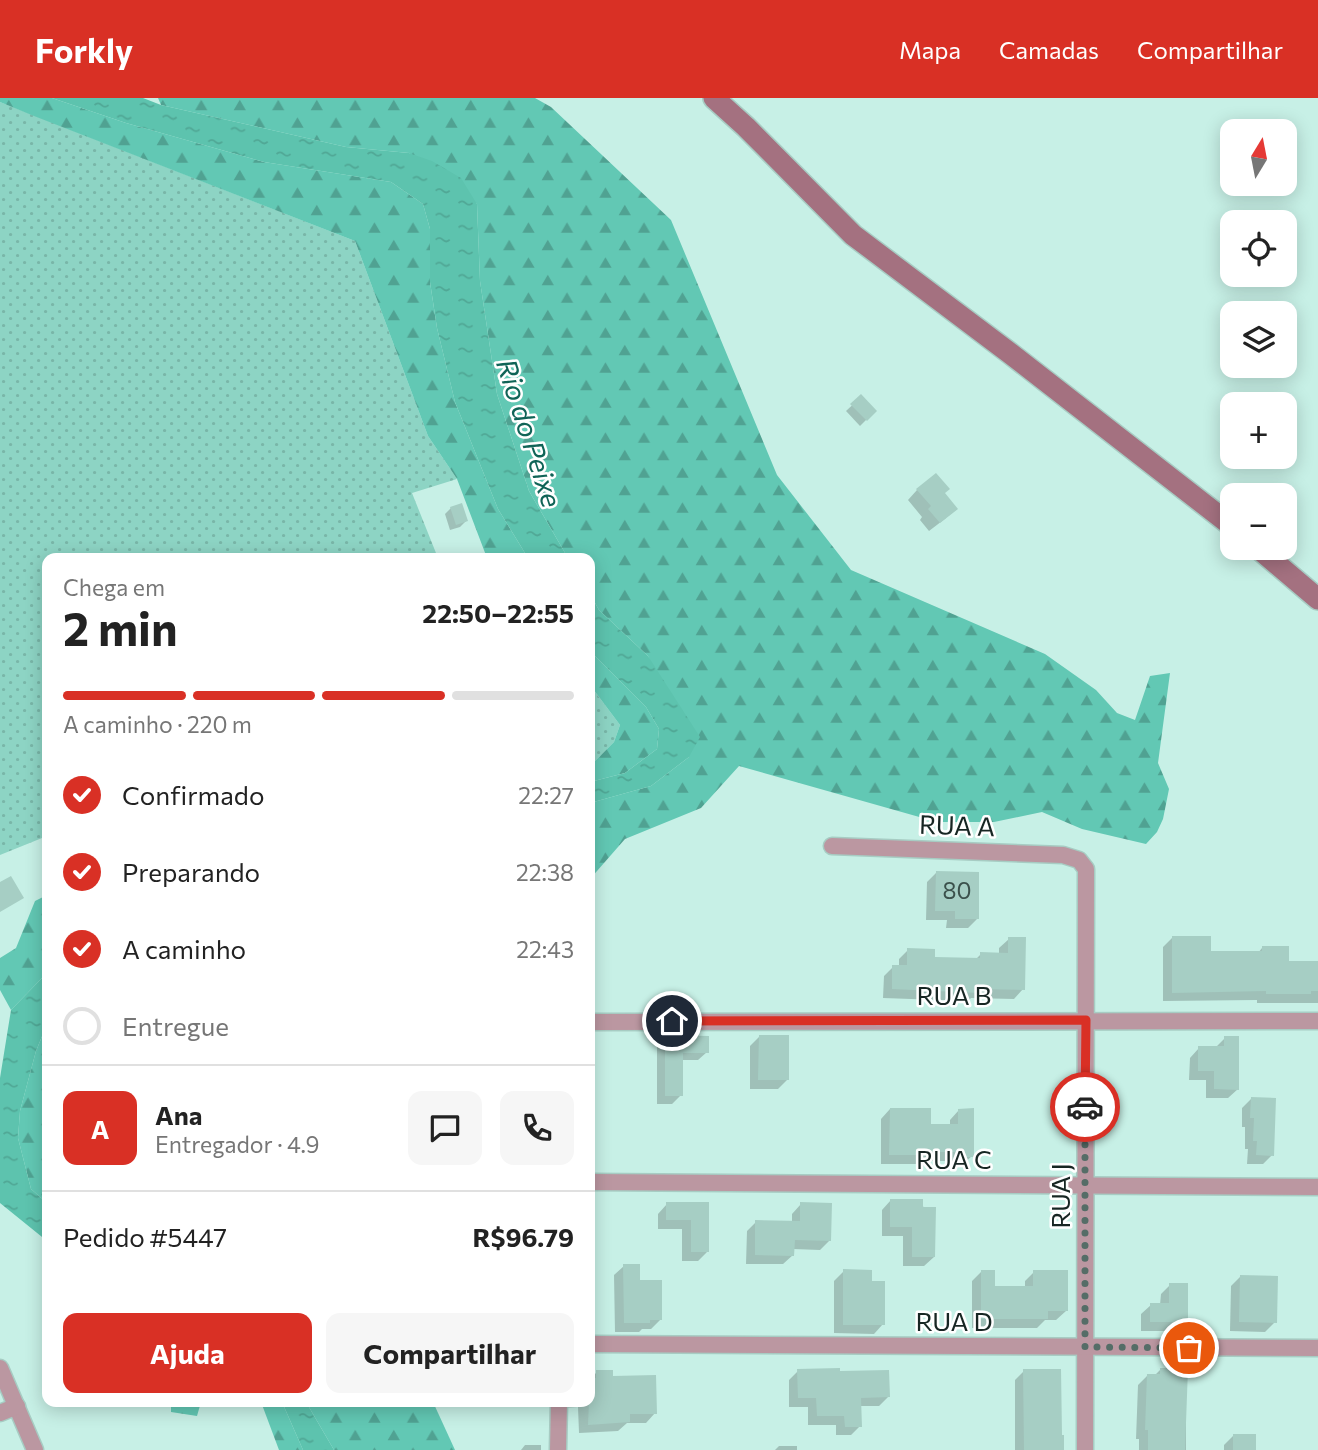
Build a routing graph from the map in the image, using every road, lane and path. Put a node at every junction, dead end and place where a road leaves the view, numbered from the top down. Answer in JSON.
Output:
{"nodes":[{"id":1,"x":714,"y":98,"type":"edge"},
{"id":2,"x":1220,"y":517,"type":"edge"},
{"id":3,"x":1272,"y":560,"type":"edge"},
{"id":4,"x":1318,"y":599,"type":"edge"},
{"id":5,"x":832,"y":846,"type":"dead end"},
{"id":6,"x":1079,"y":860,"type":"joint"},
{"id":7,"x":1086,"y":1020,"type":"junction"},
{"id":8,"x":1318,"y":1021,"type":"edge"},
{"id":9,"x":595,"y":1022,"type":"edge"},
{"id":10,"x":595,"y":1182,"type":"edge"},
{"id":11,"x":1085,"y":1185,"type":"junction"},
{"id":12,"x":1318,"y":1187,"type":"edge"},
{"id":13,"x":595,"y":1344,"type":"edge"},
{"id":14,"x":1085,"y":1347,"type":"junction"},
{"id":15,"x":1318,"y":1348,"type":"edge"},
{"id":16,"x":0,"y":1368,"type":"edge"},
{"id":17,"x":17,"y":1406,"type":"junction"},
{"id":18,"x":559,"y":1407,"type":"edge"},
{"id":19,"x":0,"y":1413,"type":"edge"},
{"id":20,"x":35,"y":1450,"type":"edge"},
{"id":21,"x":558,"y":1450,"type":"edge"},
{"id":22,"x":1085,"y":1450,"type":"edge"}],
"edges":[{"from":1,"to":2,"type":"street"},
{"from":3,"to":4,"type":"street"},
{"from":5,"to":6,"type":"street","name":"RUA A"},
{"from":6,"to":7,"type":"street","name":"RUA J"},
{"from":7,"to":8,"type":"street","name":"RUA B"},
{"from":7,"to":9,"type":"street","name":"RUA B"},
{"from":7,"to":11,"type":"street","name":"RUA J"},
{"from":10,"to":11,"type":"street","name":"RUA C"},
{"from":11,"to":12,"type":"street","name":"RUA C"},
{"from":11,"to":14,"type":"street","name":"RUA J"},
{"from":13,"to":14,"type":"street","name":"RUA D"},
{"from":14,"to":15,"type":"street","name":"RUA D"},
{"from":14,"to":22,"type":"street","name":"RUA J"},
{"from":16,"to":17,"type":"street"},
{"from":17,"to":19,"type":"street"},
{"from":17,"to":20,"type":"street"},
{"from":18,"to":21,"type":"street"}]}
